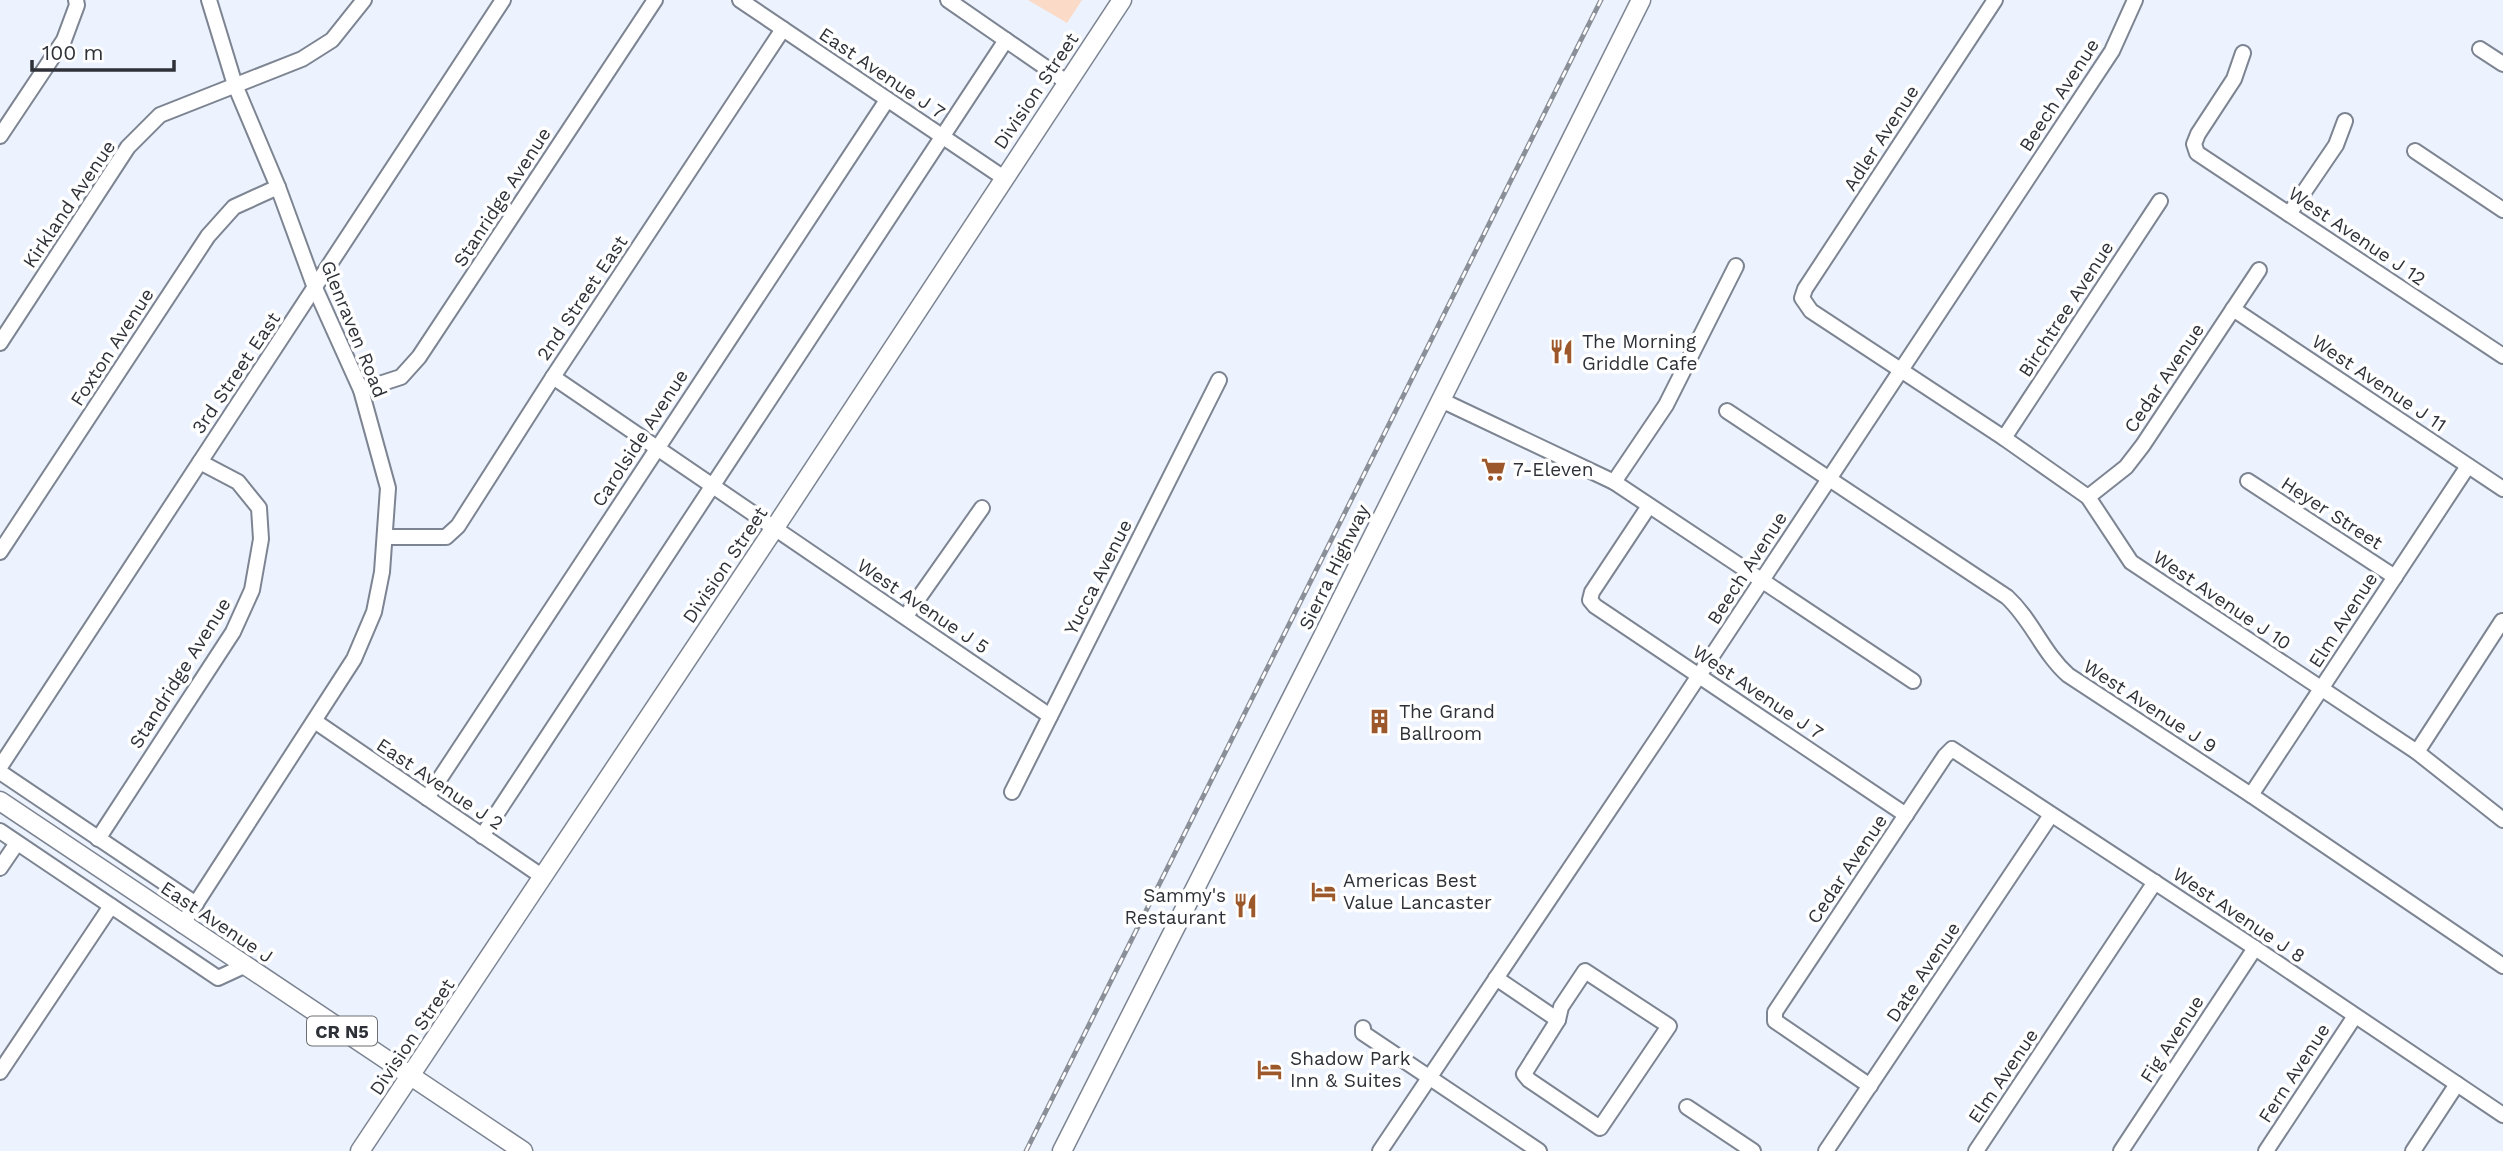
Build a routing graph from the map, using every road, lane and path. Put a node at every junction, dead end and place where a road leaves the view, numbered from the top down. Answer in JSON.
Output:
{"nodes":[{"id":1,"x":76,"y":0,"type":"edge"},
{"id":2,"x":209,"y":0,"type":"edge"},
{"id":3,"x":364,"y":0,"type":"edge"},
{"id":4,"x":503,"y":0,"type":"edge"},
{"id":5,"x":654,"y":0,"type":"edge"},
{"id":6,"x":740,"y":0,"type":"edge"},
{"id":7,"x":948,"y":0,"type":"edge"},
{"id":8,"x":1122,"y":0,"type":"edge"},
{"id":9,"x":1641,"y":0,"type":"edge"},
{"id":10,"x":1994,"y":0,"type":"edge"},
{"id":11,"x":2132,"y":1,"type":"edge"},
{"id":12,"x":783,"y":29,"type":"junction"},
{"id":13,"x":1006,"y":40,"type":"junction"},
{"id":14,"x":2480,"y":49,"type":"dead end"},
{"id":15,"x":2243,"y":53,"type":"dead end"},
{"id":16,"x":2503,"y":64,"type":"edge"},
{"id":17,"x":1068,"y":83,"type":"junction"},
{"id":18,"x":235,"y":85,"type":"junction"},
{"id":19,"x":887,"y":100,"type":"junction"},
{"id":20,"x":2345,"y":121,"type":"dead end"},
{"id":21,"x":0,"y":136,"type":"edge"},
{"id":22,"x":942,"y":137,"type":"junction"},
{"id":23,"x":2415,"y":151,"type":"dead end"},
{"id":24,"x":1004,"y":178,"type":"junction"},
{"id":25,"x":278,"y":187,"type":"junction"},
{"id":26,"x":2160,"y":201,"type":"dead end"},
{"id":27,"x":2503,"y":210,"type":"edge"},
{"id":28,"x":2289,"y":214,"type":"junction"},
{"id":29,"x":1736,"y":266,"type":"dead end"},
{"id":30,"x":2259,"y":270,"type":"dead end"},
{"id":31,"x":315,"y":288,"type":"junction"},
{"id":32,"x":1802,"y":298,"type":"joint"},
{"id":33,"x":2233,"y":310,"type":"junction"},
{"id":34,"x":0,"y":343,"type":"edge"},
{"id":35,"x":2503,"y":356,"type":"edge"},
{"id":36,"x":1901,"y":369,"type":"junction"},
{"id":37,"x":553,"y":376,"type":"junction"},
{"id":38,"x":1220,"y":380,"type":"dead end"},
{"id":39,"x":361,"y":390,"type":"junction"},
{"id":40,"x":1441,"y":400,"type":"junction"},
{"id":41,"x":1727,"y":411,"type":"dead end"},
{"id":42,"x":2004,"y":438,"type":"junction"},
{"id":43,"x":656,"y":448,"type":"junction"},
{"id":44,"x":200,"y":462,"type":"junction"},
{"id":45,"x":2468,"y":466,"type":"junction"},
{"id":46,"x":1829,"y":477,"type":"junction"},
{"id":47,"x":2248,"y":481,"type":"dead end"},
{"id":48,"x":1614,"y":482,"type":"junction"},
{"id":49,"x":712,"y":486,"type":"junction"},
{"id":50,"x":2503,"y":489,"type":"edge"},
{"id":51,"x":2088,"y":497,"type":"junction"},
{"id":52,"x":1649,"y":506,"type":"junction"},
{"id":53,"x":982,"y":508,"type":"dead end"},
{"id":54,"x":774,"y":528,"type":"junction"},
{"id":55,"x":385,"y":537,"type":"junction"},
{"id":56,"x":0,"y":552,"type":"edge"},
{"id":57,"x":2395,"y":576,"type":"junction"},
{"id":58,"x":1762,"y":581,"type":"junction"},
{"id":59,"x":906,"y":616,"type":"junction"},
{"id":60,"x":2502,"y":621,"type":"edge"},
{"id":61,"x":1699,"y":674,"type":"junction"},
{"id":62,"x":1913,"y":681,"type":"dead end"},
{"id":63,"x":2321,"y":688,"type":"junction"},
{"id":64,"x":1050,"y":716,"type":"junction"},
{"id":65,"x":316,"y":722,"type":"junction"},
{"id":66,"x":1952,"y":750,"type":"joint"},
{"id":67,"x":2417,"y":752,"type":"junction"},
{"id":68,"x":0,"y":769,"type":"edge"},
{"id":69,"x":1012,"y":792,"type":"dead end"},
{"id":70,"x":2251,"y":795,"type":"junction"},
{"id":71,"x":427,"y":798,"type":"junction"},
{"id":72,"x":0,"y":801,"type":"edge"},
{"id":73,"x":1906,"y":815,"type":"junction"},
{"id":74,"x":2051,"y":815,"type":"junction"},
{"id":75,"x":2503,"y":820,"type":"edge"},
{"id":76,"x":0,"y":831,"type":"edge"},
{"id":77,"x":482,"y":836,"type":"junction"},
{"id":78,"x":98,"y":839,"type":"junction"},
{"id":79,"x":17,"y":843,"type":"junction"},
{"id":80,"x":0,"y":868,"type":"edge"},
{"id":81,"x":543,"y":877,"type":"junction"},
{"id":82,"x":2155,"y":882,"type":"junction"},
{"id":83,"x":195,"y":904,"type":"junction"},
{"id":84,"x":111,"y":906,"type":"junction"},
{"id":85,"x":182,"y":925,"type":"junction"},
{"id":86,"x":2255,"y":948,"type":"junction"},
{"id":87,"x":244,"y":966,"type":"junction"},
{"id":88,"x":2503,"y":966,"type":"edge"},
{"id":89,"x":1496,"y":978,"type":"junction"},
{"id":90,"x":2355,"y":1016,"type":"junction"},
{"id":91,"x":1558,"y":1020,"type":"junction"},
{"id":92,"x":1363,"y":1028,"type":"dead end"},
{"id":93,"x":0,"y":1072,"type":"edge"},
{"id":94,"x":411,"y":1077,"type":"junction"},
{"id":95,"x":1429,"y":1077,"type":"junction"},
{"id":96,"x":2457,"y":1084,"type":"junction"},
{"id":97,"x":1870,"y":1086,"type":"junction"},
{"id":98,"x":1687,"y":1107,"type":"dead end"},
{"id":99,"x":2503,"y":1115,"type":"edge"},
{"id":100,"x":360,"y":1151,"type":"edge"},
{"id":101,"x":523,"y":1151,"type":"edge"},
{"id":102,"x":1062,"y":1151,"type":"edge"},
{"id":103,"x":1380,"y":1151,"type":"edge"},
{"id":104,"x":1539,"y":1151,"type":"edge"},
{"id":105,"x":1753,"y":1151,"type":"edge"},
{"id":106,"x":1826,"y":1151,"type":"edge"},
{"id":107,"x":1976,"y":1151,"type":"edge"},
{"id":108,"x":2121,"y":1151,"type":"edge"},
{"id":109,"x":2266,"y":1151,"type":"edge"},
{"id":110,"x":2413,"y":1151,"type":"edge"}],
"edges":[{"from":1,"to":21,"type":"street"},
{"from":2,"to":18,"type":"street","name":"Glenraven Road"},
{"from":3,"to":18,"type":"street","name":"Kirkland Avenue"},
{"from":4,"to":31,"type":"street","name":"3rd Street East"},
{"from":5,"to":39,"type":"street","name":"Stanridge Avenue"},
{"from":6,"to":12,"type":"street","name":"East Avenue J 7"},
{"from":7,"to":13,"type":"street"},
{"from":8,"to":17,"type":"main road","name":"Division Street"},
{"from":9,"to":40,"type":"main road","name":"Sierra Highway"},
{"from":10,"to":32,"type":"street","name":"Adler Avenue"},
{"from":11,"to":36,"type":"street","name":"Beech Avenue"},
{"from":12,"to":19,"type":"street","name":"East Avenue J 7"},
{"from":12,"to":37,"type":"street","name":"2nd Street East"},
{"from":13,"to":17,"type":"street"},
{"from":13,"to":22,"type":"street"},
{"from":14,"to":16,"type":"street"},
{"from":15,"to":28,"type":"street","name":"West Avenue J 12"},
{"from":17,"to":24,"type":"main road","name":"Division Street"},
{"from":18,"to":25,"type":"street","name":"Glenraven Road"},
{"from":18,"to":34,"type":"street","name":"Kirkland Avenue"},
{"from":19,"to":22,"type":"street","name":"East Avenue J 7"},
{"from":19,"to":43,"type":"street","name":"Carolside Avenue"},
{"from":20,"to":28,"type":"street"},
{"from":22,"to":24,"type":"street","name":"East Avenue J 7"},
{"from":22,"to":49,"type":"street"},
{"from":23,"to":27,"type":"street"},
{"from":24,"to":54,"type":"main road","name":"Division Street"},
{"from":25,"to":31,"type":"street","name":"Glenraven Road"},
{"from":25,"to":56,"type":"street","name":"Foxton Avenue"},
{"from":26,"to":42,"type":"street","name":"Birchtree Avenue"},
{"from":28,"to":35,"type":"street","name":"West Avenue J 12"},
{"from":29,"to":48,"type":"street"},
{"from":30,"to":33,"type":"street","name":"Cedar Avenue"},
{"from":31,"to":39,"type":"street","name":"Glenraven Road"},
{"from":31,"to":44,"type":"street","name":"3rd Street East"},
{"from":32,"to":36,"type":"street","name":"West Avenue J 10"},
{"from":33,"to":45,"type":"street","name":"West Avenue J 11"},
{"from":33,"to":51,"type":"street","name":"Cedar Avenue"},
{"from":36,"to":42,"type":"street","name":"West Avenue J 10"},
{"from":36,"to":46,"type":"street","name":"Beech Avenue"},
{"from":37,"to":43,"type":"street","name":"West Avenue J 5"},
{"from":37,"to":55,"type":"street","name":"2nd Street East"},
{"from":38,"to":64,"type":"street","name":"Yucca Avenue"},
{"from":39,"to":55,"type":"street","name":"Glenraven Road"},
{"from":40,"to":48,"type":"street"},
{"from":40,"to":102,"type":"main road","name":"Sierra Highway"},
{"from":41,"to":46,"type":"street","name":"West Avenue J 9"},
{"from":42,"to":51,"type":"street","name":"West Avenue J 10"},
{"from":43,"to":49,"type":"street","name":"West Avenue J 5"},
{"from":43,"to":71,"type":"street","name":"Carolside Avenue"},
{"from":44,"to":68,"type":"street","name":"3rd Street East"},
{"from":44,"to":78,"type":"street","name":"Standridge Avenue"},
{"from":45,"to":50,"type":"street","name":"West Avenue J 11"},
{"from":45,"to":57,"type":"street","name":"Elm Avenue"},
{"from":46,"to":58,"type":"street","name":"Beech Avenue"},
{"from":46,"to":70,"type":"street","name":"West Avenue J 9"},
{"from":47,"to":57,"type":"street","name":"Heyer Street"},
{"from":48,"to":52,"type":"street"},
{"from":49,"to":54,"type":"street","name":"West Avenue J 5"},
{"from":49,"to":77,"type":"street"},
{"from":51,"to":63,"type":"street","name":"West Avenue J 10"},
{"from":52,"to":58,"type":"street"},
{"from":52,"to":61,"type":"street","name":"West Avenue J 7"},
{"from":53,"to":59,"type":"street"},
{"from":54,"to":59,"type":"street","name":"West Avenue J 5"},
{"from":54,"to":81,"type":"main road","name":"Division Street"},
{"from":55,"to":65,"type":"street","name":"Glenraven Road"},
{"from":57,"to":63,"type":"street","name":"Elm Avenue"},
{"from":58,"to":61,"type":"street","name":"Beech Avenue"},
{"from":58,"to":62,"type":"street"},
{"from":59,"to":64,"type":"street","name":"West Avenue J 5"},
{"from":60,"to":67,"type":"street"},
{"from":61,"to":73,"type":"street","name":"West Avenue J 7"},
{"from":61,"to":89,"type":"street","name":"Beech Avenue"},
{"from":63,"to":67,"type":"street","name":"West Avenue J 10"},
{"from":63,"to":70,"type":"street","name":"Elm Avenue"},
{"from":64,"to":69,"type":"street","name":"Yucca Avenue"},
{"from":65,"to":71,"type":"street","name":"East Avenue J 2"},
{"from":65,"to":83,"type":"street","name":"Glenraven Road"},
{"from":66,"to":73,"type":"street","name":"Cedar Avenue"},
{"from":66,"to":74,"type":"street","name":"West Avenue J 8"},
{"from":67,"to":75,"type":"street","name":"West Avenue J 10"},
{"from":68,"to":78,"type":"street","name":"East Avenue J"},
{"from":70,"to":88,"type":"street","name":"West Avenue J 9"},
{"from":71,"to":77,"type":"street","name":"East Avenue J 2"},
{"from":72,"to":85,"type":"main road","name":"East Avenue J","number":"CR N5"},
{"from":73,"to":97,"type":"street","name":"Cedar Avenue"},
{"from":74,"to":82,"type":"street","name":"West Avenue J 8"},
{"from":74,"to":97,"type":"street","name":"Date Avenue"},
{"from":76,"to":79,"type":"street"},
{"from":77,"to":81,"type":"street","name":"East Avenue J 2"},
{"from":78,"to":83,"type":"street","name":"East Avenue J"},
{"from":79,"to":80,"type":"street"},
{"from":79,"to":84,"type":"street"},
{"from":81,"to":94,"type":"main road","name":"Division Street"},
{"from":82,"to":86,"type":"street","name":"West Avenue J 8"},
{"from":82,"to":107,"type":"street","name":"Elm Avenue"},
{"from":83,"to":85,"type":"street","name":"Glenraven Road"},
{"from":84,"to":87,"type":"street"},
{"from":84,"to":93,"type":"street"},
{"from":85,"to":87,"type":"main road","name":"East Avenue J","number":"CR N5"},
{"from":86,"to":90,"type":"street","name":"West Avenue J 8"},
{"from":86,"to":108,"type":"street","name":"Fig Avenue"},
{"from":87,"to":94,"type":"main road","name":"East Avenue J","number":"CR N5"},
{"from":89,"to":91,"type":"street"},
{"from":89,"to":95,"type":"street","name":"Beech Avenue"},
{"from":90,"to":96,"type":"street","name":"West Avenue J 8"},
{"from":90,"to":109,"type":"street","name":"Fern Avenue"},
{"from":91,"to":91,"type":"street"},
{"from":92,"to":95,"type":"street"},
{"from":94,"to":100,"type":"main road","name":"Division Street"},
{"from":94,"to":101,"type":"main road","number":"CR N5"},
{"from":95,"to":103,"type":"street","name":"Beech Avenue"},
{"from":95,"to":104,"type":"street"},
{"from":96,"to":99,"type":"street","name":"West Avenue J 8"},
{"from":96,"to":110,"type":"street"},
{"from":97,"to":106,"type":"street","name":"Date Avenue"},
{"from":98,"to":105,"type":"street"}]}
